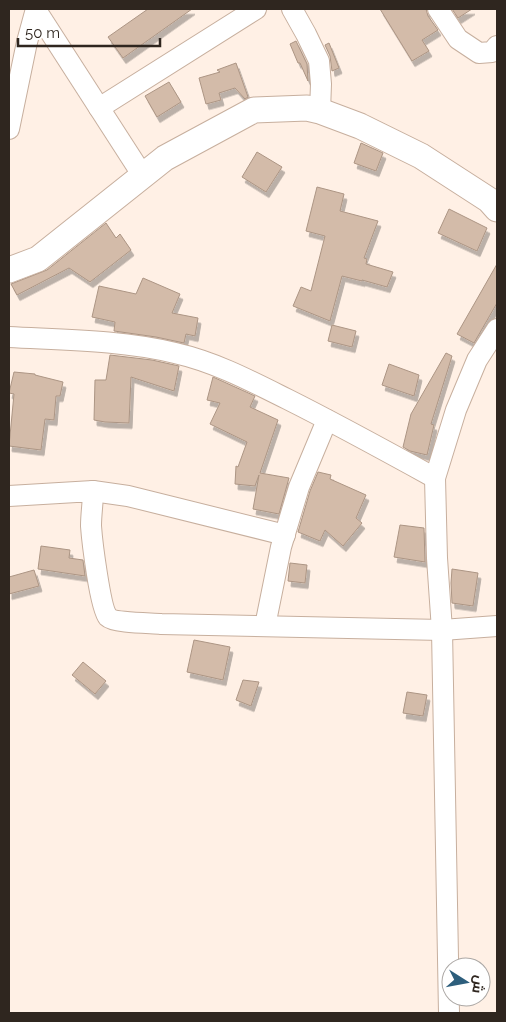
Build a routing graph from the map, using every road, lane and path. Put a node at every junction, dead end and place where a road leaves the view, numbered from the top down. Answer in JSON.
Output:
{"nodes":[{"id":1,"x":256,"y":9,"type":"edge"},
{"id":2,"x":292,"y":9,"type":"edge"},
{"id":3,"x":438,"y":9,"type":"edge"},
{"id":4,"x":36,"y":10,"type":"edge"},
{"id":5,"x":497,"y":46,"type":"edge"},
{"id":6,"x":98,"y":108,"type":"junction"},
{"id":7,"x":320,"y":110,"type":"junction"},
{"id":8,"x":9,"y":129,"type":"edge"},
{"id":9,"x":143,"y":176,"type":"junction"},
{"id":10,"x":497,"y":208,"type":"edge"},
{"id":11,"x":9,"y":270,"type":"edge"},
{"id":12,"x":497,"y":329,"type":"edge"},
{"id":13,"x":9,"y":337,"type":"edge"},
{"id":14,"x":328,"y":420,"type":"junction"},
{"id":15,"x":435,"y":478,"type":"junction"},
{"id":16,"x":93,"y":491,"type":"junction"},
{"id":17,"x":9,"y":496,"type":"edge"},
{"id":18,"x":285,"y":535,"type":"junction"},
{"id":19,"x":265,"y":626,"type":"junction"},
{"id":20,"x":497,"y":626,"type":"edge"},
{"id":21,"x":442,"y":630,"type":"junction"},
{"id":22,"x":449,"y":1013,"type":"edge"}],
"edges":[{"from":1,"to":6,"type":"street"},
{"from":2,"to":7,"type":"street"},
{"from":3,"to":5,"type":"street"},
{"from":4,"to":6,"type":"street"},
{"from":4,"to":8,"type":"street"},
{"from":6,"to":9,"type":"street"},
{"from":7,"to":9,"type":"street"},
{"from":7,"to":10,"type":"street"},
{"from":9,"to":11,"type":"street"},
{"from":12,"to":15,"type":"street"},
{"from":13,"to":14,"type":"street"},
{"from":14,"to":15,"type":"street"},
{"from":14,"to":18,"type":"street"},
{"from":15,"to":21,"type":"street"},
{"from":16,"to":17,"type":"street"},
{"from":16,"to":18,"type":"street"},
{"from":16,"to":19,"type":"street"},
{"from":18,"to":19,"type":"street"},
{"from":19,"to":21,"type":"street"},
{"from":20,"to":21,"type":"street"},
{"from":21,"to":22,"type":"street"}]}
